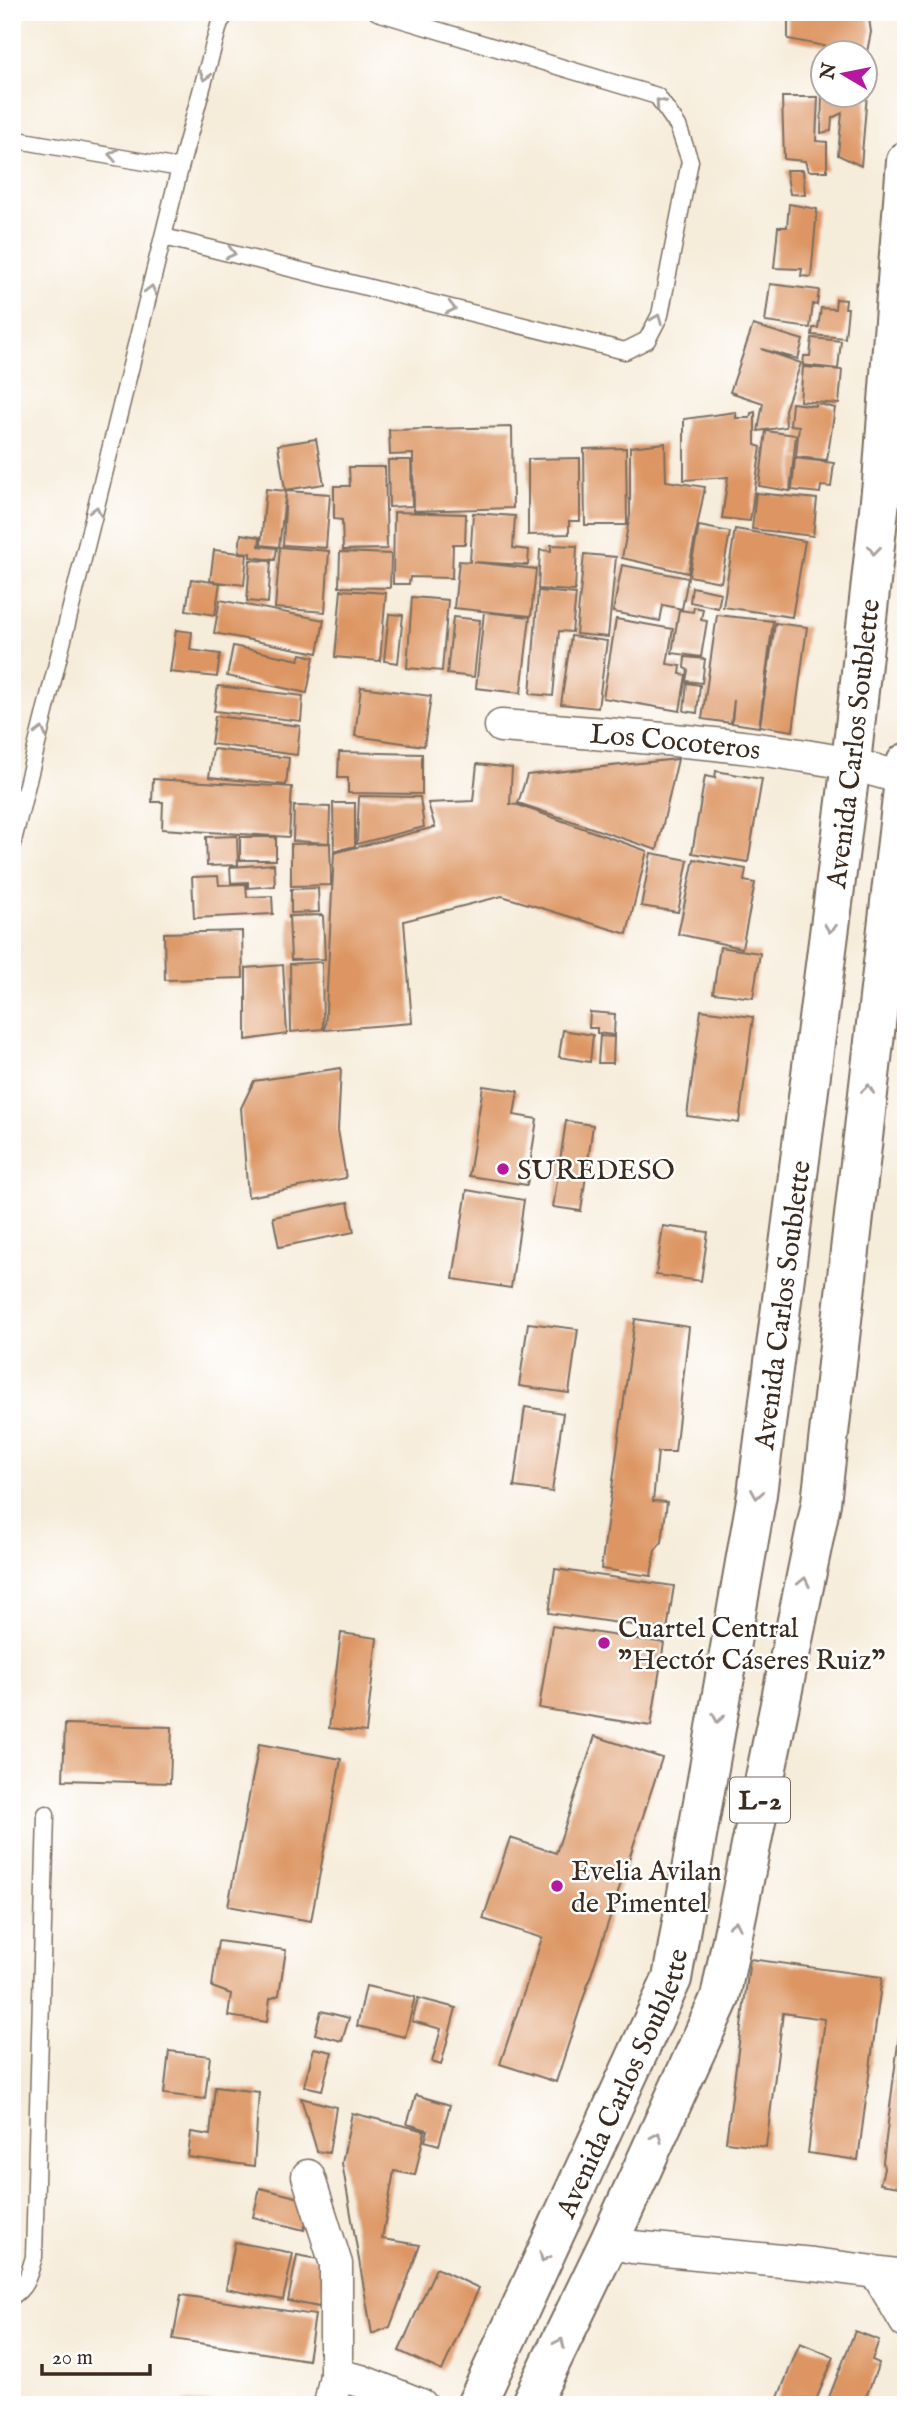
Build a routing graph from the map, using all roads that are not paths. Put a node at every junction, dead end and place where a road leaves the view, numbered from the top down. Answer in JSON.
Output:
{"nodes":[{"id":1,"x":228,"y":12,"type":"edge"},
{"id":2,"x":377,"y":12,"type":"edge"},
{"id":3,"x":12,"y":139,"type":"edge"},
{"id":4,"x":906,"y":161,"type":"edge"},
{"id":5,"x":180,"y":167,"type":"junction"},
{"id":6,"x":164,"y":237,"type":"junction"},
{"id":7,"x":501,"y":726,"type":"dead end"},
{"id":8,"x":851,"y":763,"type":"junction"},
{"id":9,"x":905,"y":774,"type":"edge"},
{"id":10,"x":12,"y":845,"type":"edge"},
{"id":11,"x":46,"y":1814,"type":"dead end"},
{"id":12,"x":307,"y":2176,"type":"dead end"},
{"id":13,"x":609,"y":2242,"type":"junction"},
{"id":14,"x":891,"y":2274,"type":"edge"},
{"id":15,"x":12,"y":2296,"type":"edge"},
{"id":16,"x":906,"y":2322,"type":"edge"},
{"id":17,"x":333,"y":2390,"type":"edge"},
{"id":18,"x":422,"y":2405,"type":"edge"},
{"id":19,"x":476,"y":2405,"type":"edge"},
{"id":20,"x":530,"y":2405,"type":"edge"}],
"edges":[{"from":1,"to":5,"type":"lane","one_way":true},
{"from":6,"to":2,"type":"lane","one_way":true},
{"from":5,"to":3,"type":"lane","one_way":true},
{"from":4,"to":8,"type":"main road","name":"Avenida Carlos Soublette","number":"L-2","one_way":true},
{"from":5,"to":6,"type":"lane"},
{"from":10,"to":6,"type":"lane","one_way":true},
{"from":7,"to":8,"type":"street","name":"Los Cocoteros"},
{"from":8,"to":9,"type":"street","name":"Los Cocoteros"},
{"from":8,"to":19,"type":"main road","name":"Avenida Carlos Soublette","number":"L-2","one_way":true},
{"from":13,"to":9,"type":"main road","name":"Avenida Carlos Soublette","number":"L-2","one_way":true},
{"from":11,"to":15,"type":"lane"},
{"from":12,"to":17,"type":"street"},
{"from":13,"to":14,"type":"street"},
{"from":20,"to":13,"type":"main road","name":"Avenida Carlos Soublette","number":"L-2","one_way":true},
{"from":14,"to":16,"type":"street"},
{"from":17,"to":18,"type":"street"}]}
